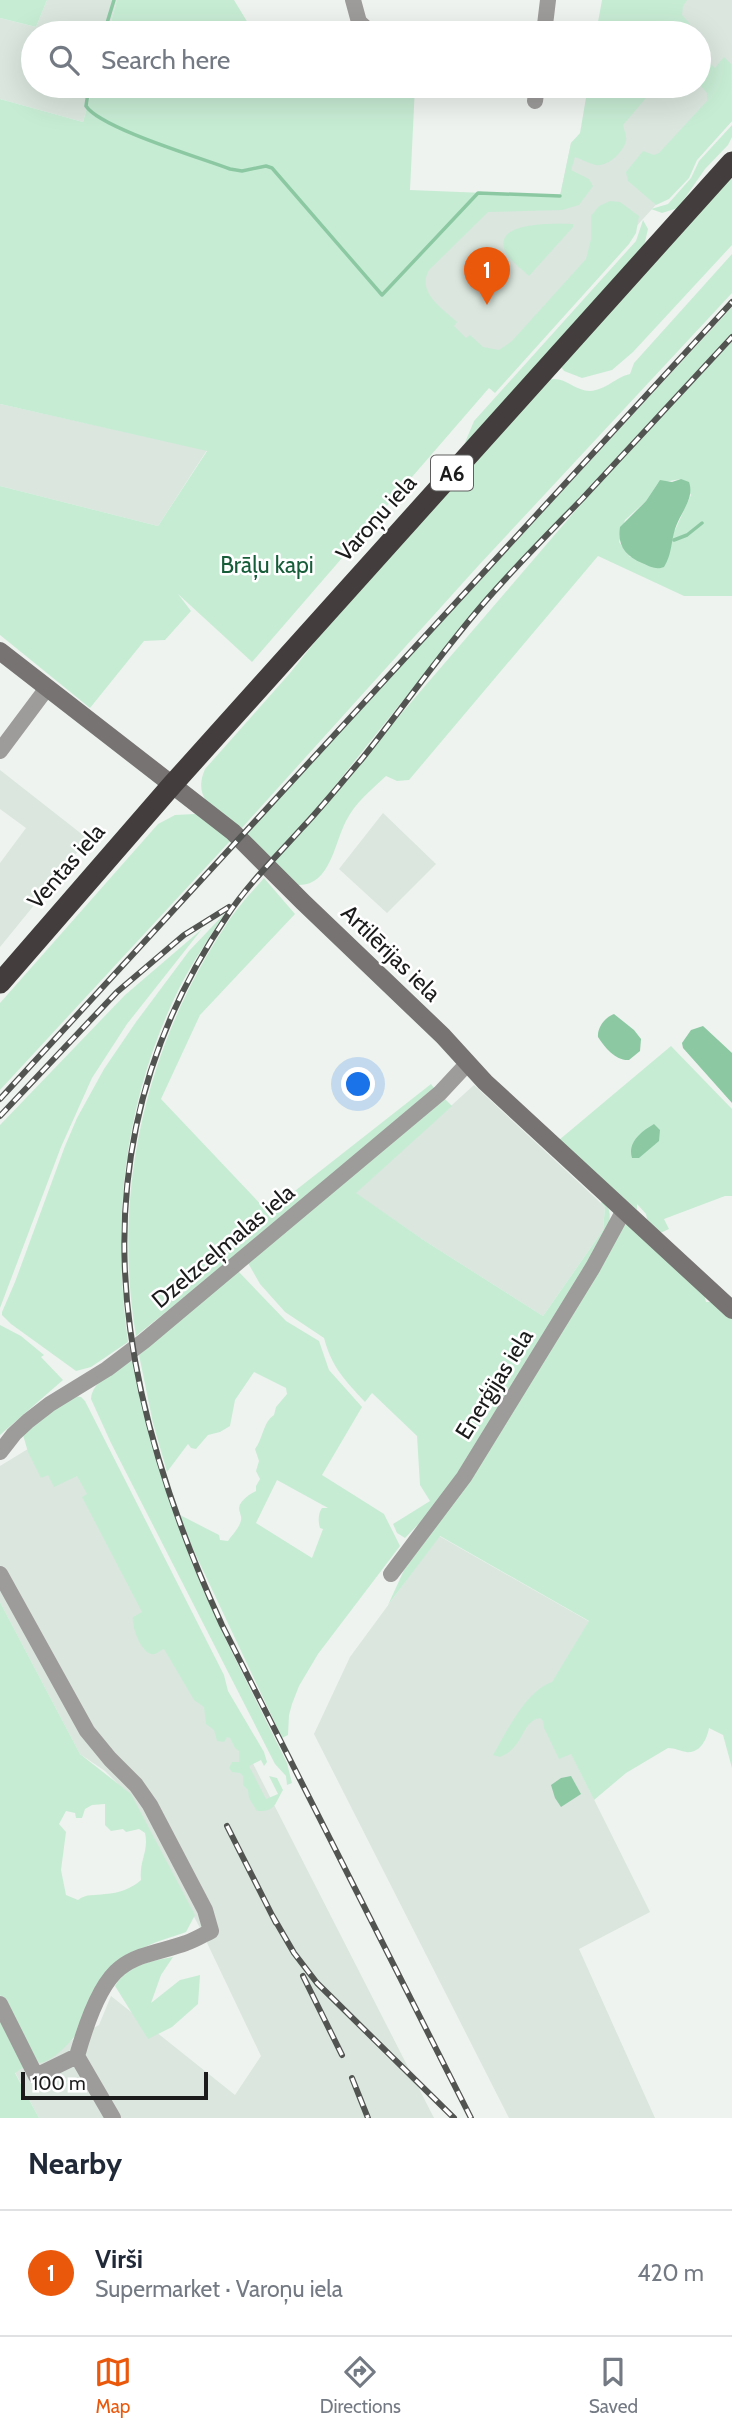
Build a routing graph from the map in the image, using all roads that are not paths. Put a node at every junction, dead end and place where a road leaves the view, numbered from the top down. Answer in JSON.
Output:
{"nodes":[{"id":1,"x":353,"y":0,"type":"edge"},
{"id":2,"x":543,"y":1,"type":"edge"},
{"id":3,"x":359,"y":21,"type":"edge"},
{"id":4,"x":544,"y":21,"type":"edge"},
{"id":5,"x":732,"y":162,"type":"edge"},
{"id":6,"x":0,"y":651,"type":"edge"},
{"id":7,"x":47,"y":688,"type":"junction"},
{"id":8,"x":0,"y":751,"type":"edge"},
{"id":9,"x":172,"y":785,"type":"junction"},
{"id":10,"x":0,"y":983,"type":"edge"},
{"id":11,"x":467,"y":1064,"type":"junction"},
{"id":12,"x":624,"y":1210,"type":"junction"},
{"id":13,"x":732,"y":1310,"type":"edge"},
{"id":14,"x":0,"y":1452,"type":"edge"},
{"id":15,"x":0,"y":1574,"type":"edge"},
{"id":16,"x":391,"y":1574,"type":"dead end"},
{"id":17,"x":0,"y":2004,"type":"edge"},
{"id":18,"x":78,"y":2056,"type":"junction"},
{"id":19,"x":113,"y":2118,"type":"edge"}],
"edges":[{"from":1,"to":3,"type":"street"},
{"from":2,"to":4,"type":"street"},
{"from":5,"to":9,"type":"highway","name":"Varoņu iela","number":"A6"},
{"from":6,"to":7,"type":"street","name":"Artilērijas iela"},
{"from":7,"to":8,"type":"street"},
{"from":7,"to":9,"type":"street","name":"Artilērijas iela"},
{"from":9,"to":10,"type":"highway","name":"Ventas iela","number":"A6"},
{"from":9,"to":11,"type":"street","name":"Artilērijas iela"},
{"from":11,"to":12,"type":"street","name":"Artilērijas iela"},
{"from":11,"to":14,"type":"street","name":"Dzelzceļmalas iela"},
{"from":12,"to":13,"type":"street","name":"Artilērijas iela"},
{"from":12,"to":16,"type":"street","name":"Enerģijas iela"},
{"from":15,"to":18,"type":"street"},
{"from":17,"to":18,"type":"street"},
{"from":18,"to":19,"type":"street"}]}
